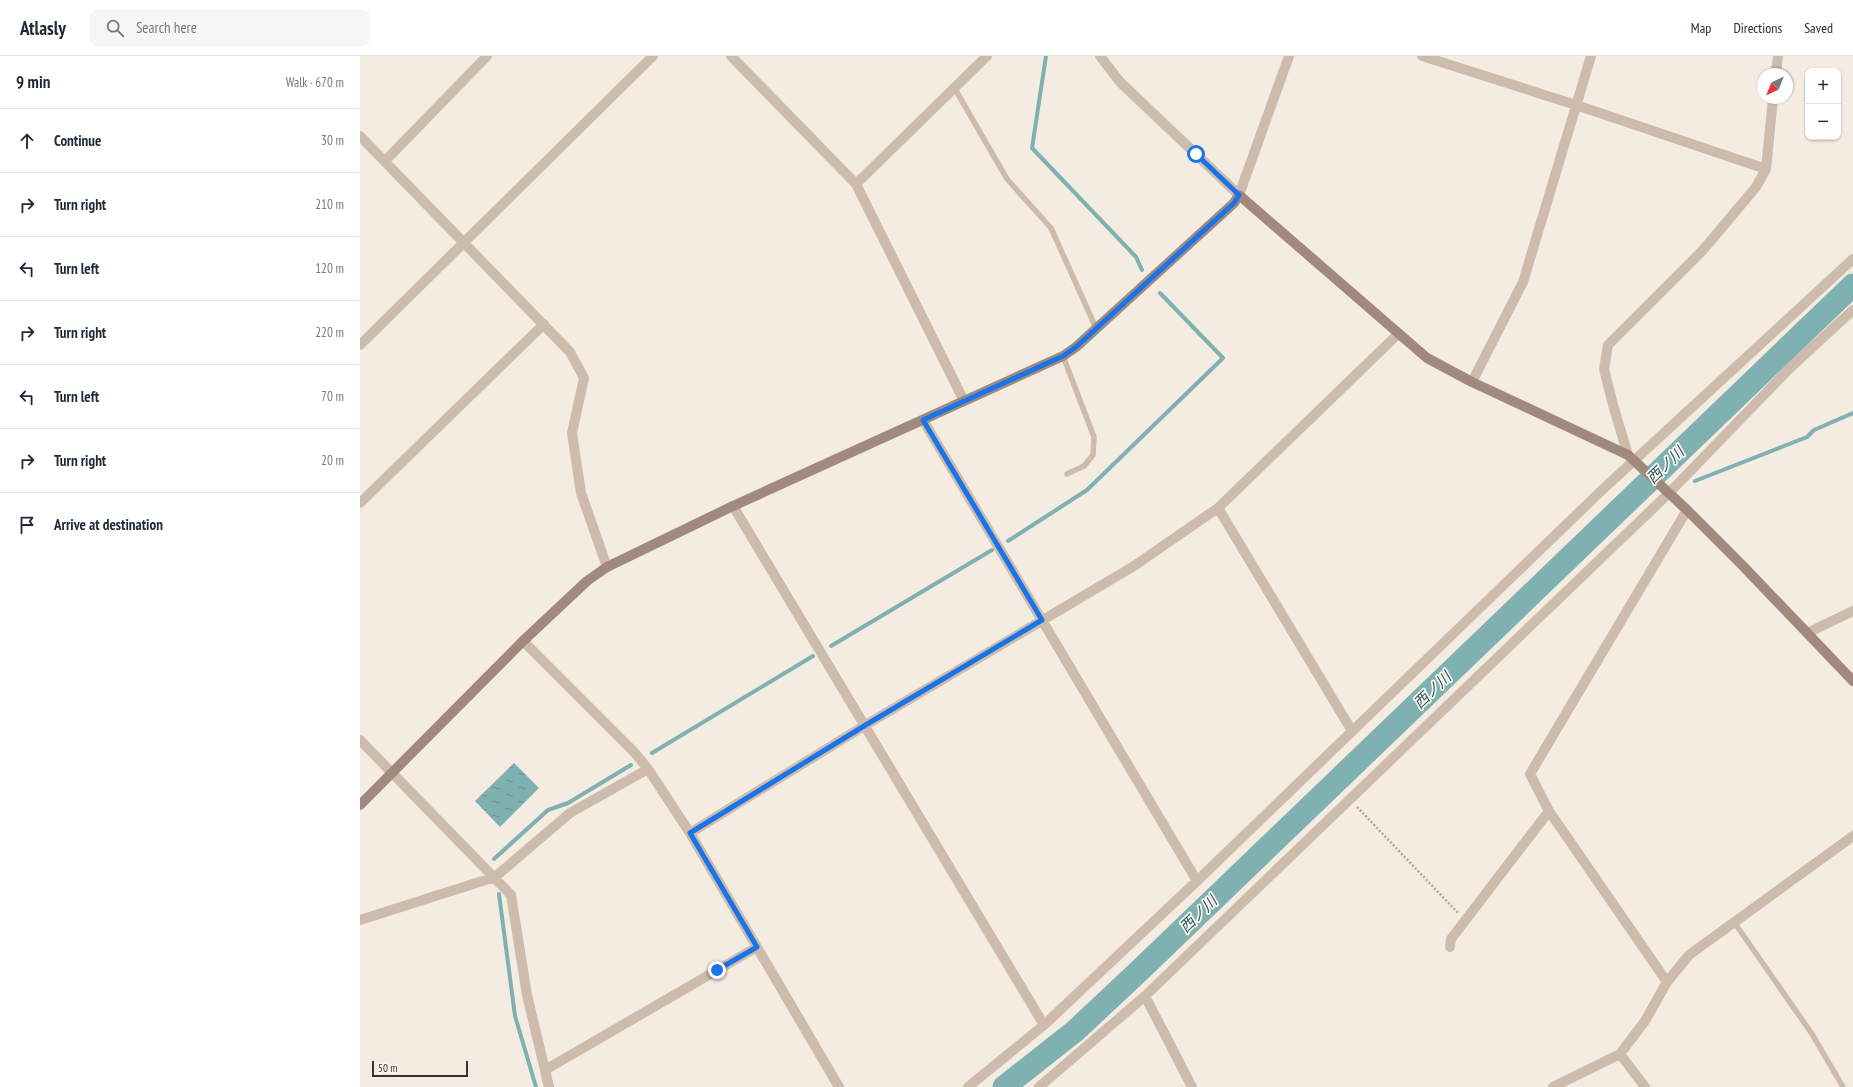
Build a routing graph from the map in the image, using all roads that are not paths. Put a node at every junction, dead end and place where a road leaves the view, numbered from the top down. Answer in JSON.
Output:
{"nodes":[{"id":1,"x":487,"y":56,"type":"edge"},
{"id":2,"x":653,"y":56,"type":"edge"},
{"id":3,"x":731,"y":56,"type":"edge"},
{"id":4,"x":987,"y":56,"type":"edge"},
{"id":5,"x":1100,"y":56,"type":"edge"},
{"id":6,"x":1289,"y":56,"type":"edge"},
{"id":7,"x":1422,"y":56,"type":"edge"},
{"id":8,"x":1590,"y":56,"type":"edge"},
{"id":9,"x":1778,"y":56,"type":"edge"},
{"id":10,"x":1777,"y":68,"type":"edge"},
{"id":11,"x":955,"y":89,"type":"junction"},
{"id":12,"x":1772,"y":104,"type":"edge"},
{"id":13,"x":1576,"y":105,"type":"junction"},
{"id":14,"x":360,"y":136,"type":"edge"},
{"id":15,"x":385,"y":161,"type":"junction"},
{"id":16,"x":1766,"y":169,"type":"junction"},
{"id":17,"x":856,"y":184,"type":"junction"},
{"id":18,"x":1239,"y":195,"type":"junction"},
{"id":19,"x":463,"y":242,"type":"junction"},
{"id":20,"x":1853,"y":260,"type":"edge"},
{"id":21,"x":1853,"y":310,"type":"edge"},
{"id":22,"x":544,"y":324,"type":"junction"},
{"id":23,"x":1096,"y":328,"type":"junction"},
{"id":24,"x":1398,"y":334,"type":"junction"},
{"id":25,"x":360,"y":344,"type":"edge"},
{"id":26,"x":1063,"y":356,"type":"junction"},
{"id":27,"x":1472,"y":382,"type":"junction"},
{"id":28,"x":964,"y":401,"type":"junction"},
{"id":29,"x":923,"y":420,"type":"junction"},
{"id":30,"x":1631,"y":457,"type":"junction"},
{"id":31,"x":1067,"y":474,"type":"dead end"},
{"id":32,"x":1669,"y":493,"type":"junction"},
{"id":33,"x":360,"y":503,"type":"edge"},
{"id":34,"x":733,"y":506,"type":"junction"},
{"id":35,"x":1218,"y":508,"type":"junction"},
{"id":36,"x":1687,"y":510,"type":"junction"},
{"id":37,"x":607,"y":567,"type":"junction"},
{"id":38,"x":1853,"y":611,"type":"edge"},
{"id":39,"x":1042,"y":620,"type":"junction"},
{"id":40,"x":1807,"y":633,"type":"junction"},
{"id":41,"x":523,"y":641,"type":"junction"},
{"id":42,"x":1853,"y":681,"type":"edge"},
{"id":43,"x":864,"y":726,"type":"junction"},
{"id":44,"x":1352,"y":731,"type":"junction"},
{"id":45,"x":360,"y":740,"type":"edge"},
{"id":46,"x":648,"y":769,"type":"junction"},
{"id":47,"x":392,"y":774,"type":"junction"},
{"id":48,"x":360,"y":805,"type":"edge"},
{"id":49,"x":1549,"y":810,"type":"junction"},
{"id":50,"x":690,"y":833,"type":"junction"},
{"id":51,"x":1853,"y":836,"type":"edge"},
{"id":52,"x":495,"y":877,"type":"junction"},
{"id":53,"x":1197,"y":881,"type":"junction"},
{"id":54,"x":360,"y":920,"type":"edge"},
{"id":55,"x":1734,"y":922,"type":"junction"},
{"id":56,"x":757,"y":947,"type":"junction"},
{"id":57,"x":1450,"y":947,"type":"dead end"},
{"id":58,"x":1666,"y":982,"type":"junction"},
{"id":59,"x":1145,"y":996,"type":"junction"},
{"id":60,"x":1044,"y":1025,"type":"junction"},
{"id":61,"x":1620,"y":1054,"type":"junction"},
{"id":62,"x":545,"y":1070,"type":"junction"},
{"id":63,"x":549,"y":1087,"type":"edge"},
{"id":64,"x":839,"y":1087,"type":"edge"},
{"id":65,"x":968,"y":1087,"type":"edge"},
{"id":66,"x":1039,"y":1087,"type":"edge"},
{"id":67,"x":1192,"y":1087,"type":"edge"},
{"id":68,"x":1553,"y":1087,"type":"edge"},
{"id":69,"x":1645,"y":1087,"type":"edge"},
{"id":70,"x":1844,"y":1087,"type":"edge"}],
"edges":[{"from":1,"to":15,"type":"street"},
{"from":2,"to":19,"type":"street"},
{"from":3,"to":17,"type":"street"},
{"from":4,"to":11,"type":"street"},
{"from":5,"to":18,"type":"street"},
{"from":6,"to":18,"type":"street"},
{"from":7,"to":13,"type":"street"},
{"from":8,"to":13,"type":"street"},
{"from":9,"to":10,"type":"street"},
{"from":11,"to":17,"type":"street"},
{"from":11,"to":23,"type":"lane"},
{"from":12,"to":16,"type":"street"},
{"from":13,"to":16,"type":"street"},
{"from":13,"to":27,"type":"street"},
{"from":14,"to":15,"type":"street"},
{"from":15,"to":19,"type":"street"},
{"from":16,"to":30,"type":"street"},
{"from":17,"to":28,"type":"street"},
{"from":18,"to":23,"type":"street"},
{"from":18,"to":24,"type":"street"},
{"from":19,"to":22,"type":"street"},
{"from":19,"to":25,"type":"street"},
{"from":20,"to":30,"type":"street"},
{"from":21,"to":32,"type":"street"},
{"from":22,"to":33,"type":"street"},
{"from":22,"to":37,"type":"street"},
{"from":23,"to":26,"type":"street"},
{"from":24,"to":27,"type":"street"},
{"from":24,"to":35,"type":"street"},
{"from":26,"to":28,"type":"street"},
{"from":26,"to":31,"type":"lane"},
{"from":27,"to":30,"type":"street"},
{"from":28,"to":29,"type":"street"},
{"from":29,"to":34,"type":"street"},
{"from":29,"to":39,"type":"street"},
{"from":30,"to":32,"type":"street"},
{"from":30,"to":44,"type":"street"},
{"from":32,"to":36,"type":"street"},
{"from":32,"to":59,"type":"street"},
{"from":34,"to":37,"type":"street"},
{"from":34,"to":43,"type":"street"},
{"from":35,"to":39,"type":"street"},
{"from":35,"to":44,"type":"street"},
{"from":36,"to":40,"type":"street"},
{"from":36,"to":49,"type":"street"},
{"from":37,"to":41,"type":"street"},
{"from":38,"to":40,"type":"street"},
{"from":39,"to":43,"type":"street"},
{"from":39,"to":53,"type":"street"},
{"from":40,"to":42,"type":"street"},
{"from":41,"to":46,"type":"street"},
{"from":41,"to":47,"type":"street"},
{"from":43,"to":50,"type":"street"},
{"from":43,"to":60,"type":"street"},
{"from":44,"to":53,"type":"street"},
{"from":45,"to":47,"type":"street"},
{"from":46,"to":50,"type":"street"},
{"from":46,"to":52,"type":"street"},
{"from":47,"to":48,"type":"street"},
{"from":47,"to":52,"type":"street"},
{"from":49,"to":57,"type":"street"},
{"from":49,"to":58,"type":"street"},
{"from":50,"to":56,"type":"street"},
{"from":51,"to":55,"type":"street"},
{"from":52,"to":54,"type":"street"},
{"from":52,"to":62,"type":"street"},
{"from":53,"to":60,"type":"street"},
{"from":55,"to":58,"type":"street"},
{"from":55,"to":70,"type":"lane"},
{"from":56,"to":62,"type":"street"},
{"from":56,"to":64,"type":"street"},
{"from":58,"to":61,"type":"street"},
{"from":59,"to":66,"type":"street"},
{"from":59,"to":67,"type":"street"},
{"from":60,"to":65,"type":"street"},
{"from":61,"to":68,"type":"street"},
{"from":61,"to":69,"type":"street"},
{"from":62,"to":63,"type":"street"}]}
